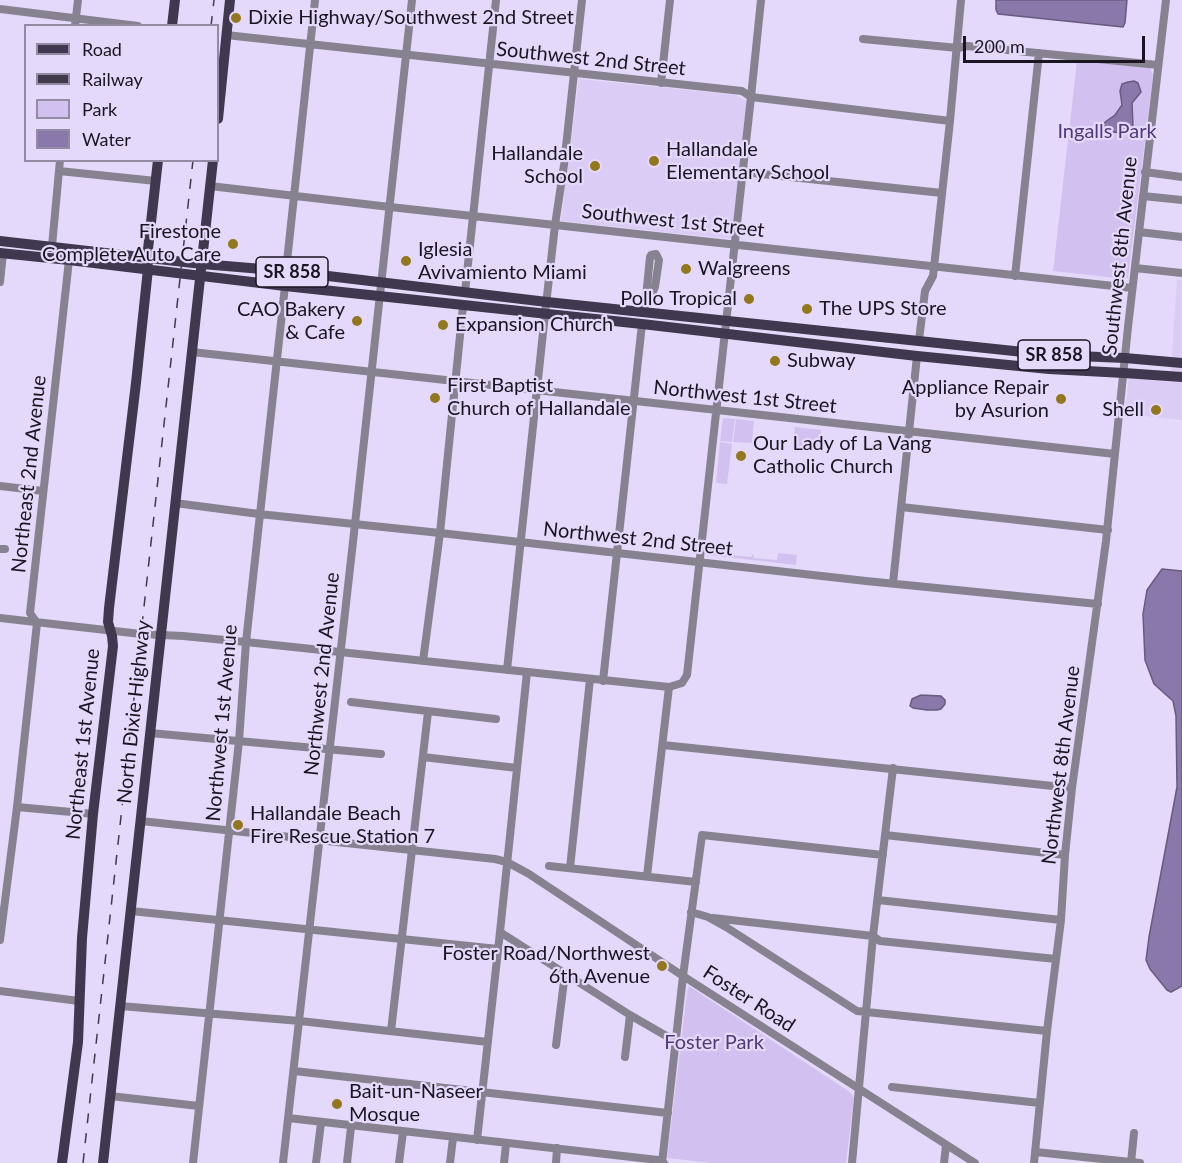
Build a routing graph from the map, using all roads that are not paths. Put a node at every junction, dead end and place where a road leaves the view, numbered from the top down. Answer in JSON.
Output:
{"nodes":[{"id":1,"x":78,"y":0,"type":"edge"},
{"id":2,"x":175,"y":0,"type":"edge"},
{"id":3,"x":230,"y":0,"type":"edge"},
{"id":4,"x":315,"y":0,"type":"edge"},
{"id":5,"x":412,"y":0,"type":"edge"},
{"id":6,"x":496,"y":0,"type":"edge"},
{"id":7,"x":582,"y":0,"type":"edge"},
{"id":8,"x":670,"y":0,"type":"edge"},
{"id":9,"x":761,"y":0,"type":"edge"},
{"id":10,"x":961,"y":0,"type":"edge"},
{"id":11,"x":1166,"y":0,"type":"edge"},
{"id":12,"x":0,"y":9,"type":"edge"},
{"id":13,"x":75,"y":22,"type":"edge"},
{"id":14,"x":106,"y":24,"type":"edge"},
{"id":15,"x":172,"y":24,"type":"edge"},
{"id":16,"x":226,"y":35,"type":"junction"},
{"id":17,"x":863,"y":39,"type":"dead end"},
{"id":18,"x":310,"y":45,"type":"junction"},
{"id":19,"x":958,"y":48,"type":"junction"},
{"id":20,"x":1039,"y":53,"type":"junction"},
{"id":21,"x":407,"y":54,"type":"junction"},
{"id":22,"x":488,"y":64,"type":"junction"},
{"id":23,"x":1158,"y":64,"type":"junction"},
{"id":24,"x":574,"y":74,"type":"junction"},
{"id":25,"x":661,"y":83,"type":"junction"},
{"id":26,"x":751,"y":97,"type":"junction"},
{"id":27,"x":219,"y":108,"type":"edge"},
{"id":28,"x":950,"y":121,"type":"junction"},
{"id":29,"x":60,"y":162,"type":"edge"},
{"id":30,"x":158,"y":162,"type":"edge"},
{"id":31,"x":213,"y":162,"type":"edge"},
{"id":32,"x":59,"y":171,"type":"junction"},
{"id":33,"x":743,"y":172,"type":"junction"},
{"id":34,"x":1145,"y":172,"type":"junction"},
{"id":35,"x":1182,"y":177,"type":"edge"},
{"id":36,"x":156,"y":181,"type":"junction"},
{"id":37,"x":210,"y":186,"type":"junction"},
{"id":38,"x":942,"y":193,"type":"junction"},
{"id":39,"x":293,"y":196,"type":"junction"},
{"id":40,"x":1143,"y":196,"type":"junction"},
{"id":41,"x":1182,"y":200,"type":"edge"},
{"id":42,"x":390,"y":207,"type":"junction"},
{"id":43,"x":473,"y":216,"type":"junction"},
{"id":44,"x":555,"y":225,"type":"junction"},
{"id":45,"x":1138,"y":232,"type":"junction"},
{"id":46,"x":1182,"y":237,"type":"edge"},
{"id":47,"x":0,"y":241,"type":"edge"},
{"id":48,"x":735,"y":245,"type":"junction"},
{"id":49,"x":52,"y":246,"type":"junction"},
{"id":50,"x":1,"y":253,"type":"edge"},
{"id":51,"x":69,"y":260,"type":"junction"},
{"id":52,"x":147,"y":263,"type":"junction"},
{"id":53,"x":202,"y":264,"type":"junction"},
{"id":54,"x":934,"y":266,"type":"junction"},
{"id":55,"x":1135,"y":268,"type":"junction"},
{"id":56,"x":286,"y":271,"type":"junction"},
{"id":57,"x":1182,"y":273,"type":"edge"},
{"id":58,"x":201,"y":276,"type":"junction"},
{"id":59,"x":1015,"y":276,"type":"junction"},
{"id":60,"x":0,"y":282,"type":"edge"},
{"id":61,"x":382,"y":282,"type":"junction"},
{"id":62,"x":285,"y":286,"type":"junction"},
{"id":63,"x":1132,"y":288,"type":"junction"},
{"id":64,"x":465,"y":292,"type":"junction"},
{"id":65,"x":380,"y":296,"type":"junction"},
{"id":66,"x":646,"y":297,"type":"junction"},
{"id":67,"x":547,"y":302,"type":"junction"},
{"id":68,"x":463,"y":306,"type":"junction"},
{"id":69,"x":644,"y":311,"type":"junction"},
{"id":70,"x":545,"y":314,"type":"junction"},
{"id":71,"x":726,"y":321,"type":"junction"},
{"id":72,"x":642,"y":324,"type":"junction"},
{"id":73,"x":725,"y":333,"type":"junction"},
{"id":74,"x":919,"y":340,"type":"junction"},
{"id":75,"x":942,"y":343,"type":"junction"},
{"id":76,"x":192,"y":352,"type":"junction"},
{"id":77,"x":891,"y":352,"type":"junction"},
{"id":78,"x":917,"y":356,"type":"junction"},
{"id":79,"x":1125,"y":358,"type":"junction"},
{"id":80,"x":276,"y":362,"type":"junction"},
{"id":81,"x":1182,"y":363,"type":"edge"},
{"id":82,"x":371,"y":372,"type":"junction"},
{"id":83,"x":1124,"y":372,"type":"junction"},
{"id":84,"x":1182,"y":377,"type":"edge"},
{"id":85,"x":455,"y":381,"type":"junction"},
{"id":86,"x":537,"y":391,"type":"junction"},
{"id":87,"x":634,"y":401,"type":"junction"},
{"id":88,"x":717,"y":411,"type":"junction"},
{"id":89,"x":909,"y":432,"type":"junction"},
{"id":90,"x":1115,"y":454,"type":"junction"},
{"id":91,"x":0,"y":486,"type":"edge"},
{"id":92,"x":43,"y":491,"type":"junction"},
{"id":93,"x":175,"y":503,"type":"junction"},
{"id":94,"x":901,"y":507,"type":"junction"},
{"id":95,"x":259,"y":514,"type":"junction"},
{"id":96,"x":355,"y":524,"type":"junction"},
{"id":97,"x":1107,"y":530,"type":"junction"},
{"id":98,"x":440,"y":532,"type":"junction"},
{"id":99,"x":520,"y":542,"type":"junction"},
{"id":100,"x":618,"y":553,"type":"junction"},
{"id":101,"x":700,"y":562,"type":"junction"},
{"id":102,"x":893,"y":584,"type":"junction"},
{"id":103,"x":1098,"y":604,"type":"junction"},
{"id":104,"x":0,"y":618,"type":"edge"},
{"id":105,"x":37,"y":623,"type":"junction"},
{"id":106,"x":110,"y":630,"type":"junction"},
{"id":107,"x":161,"y":634,"type":"junction"},
{"id":108,"x":246,"y":642,"type":"junction"},
{"id":109,"x":341,"y":652,"type":"junction"},
{"id":110,"x":423,"y":661,"type":"junction"},
{"id":111,"x":507,"y":670,"type":"junction"},
{"id":112,"x":527,"y":672,"type":"junction"},
{"id":113,"x":590,"y":679,"type":"junction"},
{"id":114,"x":603,"y":681,"type":"junction"},
{"id":115,"x":669,"y":687,"type":"junction"},
{"id":116,"x":351,"y":702,"type":"dead end"},
{"id":117,"x":428,"y":712,"type":"junction"},
{"id":118,"x":496,"y":719,"type":"dead end"},
{"id":119,"x":150,"y":734,"type":"junction"},
{"id":120,"x":239,"y":741,"type":"junction"},
{"id":121,"x":663,"y":745,"type":"junction"},
{"id":122,"x":330,"y":749,"type":"junction"},
{"id":123,"x":381,"y":754,"type":"dead end"},
{"id":124,"x":423,"y":757,"type":"junction"},
{"id":125,"x":517,"y":768,"type":"junction"},
{"id":126,"x":893,"y":768,"type":"junction"},
{"id":127,"x":1072,"y":788,"type":"junction"},
{"id":128,"x":17,"y":807,"type":"junction"},
{"id":129,"x":93,"y":814,"type":"junction"},
{"id":130,"x":141,"y":820,"type":"junction"},
{"id":131,"x":229,"y":830,"type":"junction"},
{"id":132,"x":885,"y":835,"type":"junction"},
{"id":133,"x":320,"y":839,"type":"junction"},
{"id":134,"x":411,"y":849,"type":"junction"},
{"id":135,"x":883,"y":855,"type":"junction"},
{"id":136,"x":1065,"y":855,"type":"junction"},
{"id":137,"x":507,"y":862,"type":"junction"},
{"id":138,"x":549,"y":866,"type":"dead end"},
{"id":139,"x":570,"y":868,"type":"junction"},
{"id":140,"x":647,"y":876,"type":"junction"},
{"id":141,"x":696,"y":882,"type":"junction"},
{"id":142,"x":878,"y":900,"type":"junction"},
{"id":143,"x":131,"y":911,"type":"junction"},
{"id":144,"x":691,"y":912,"type":"junction"},
{"id":145,"x":708,"y":917,"type":"junction"},
{"id":146,"x":219,"y":920,"type":"junction"},
{"id":147,"x":1061,"y":920,"type":"junction"},
{"id":148,"x":309,"y":929,"type":"junction"},
{"id":149,"x":500,"y":932,"type":"junction"},
{"id":150,"x":873,"y":936,"type":"junction"},
{"id":151,"x":0,"y":940,"type":"edge"},
{"id":152,"x":402,"y":940,"type":"junction"},
{"id":153,"x":498,"y":949,"type":"junction"},
{"id":154,"x":1056,"y":959,"type":"junction"},
{"id":155,"x":565,"y":973,"type":"junction"},
{"id":156,"x":683,"y":976,"type":"junction"},
{"id":157,"x":0,"y":991,"type":"edge"},
{"id":158,"x":79,"y":1001,"type":"junction"},
{"id":159,"x":120,"y":1006,"type":"junction"},
{"id":160,"x":867,"y":1013,"type":"junction"},
{"id":161,"x":209,"y":1014,"type":"junction"},
{"id":162,"x":630,"y":1015,"type":"junction"},
{"id":163,"x":300,"y":1021,"type":"junction"},
{"id":164,"x":1047,"y":1031,"type":"junction"},
{"id":165,"x":391,"y":1032,"type":"junction"},
{"id":166,"x":675,"y":1041,"type":"junction"},
{"id":167,"x":488,"y":1042,"type":"junction"},
{"id":168,"x":556,"y":1045,"type":"dead end"},
{"id":169,"x":625,"y":1056,"type":"dead end"},
{"id":170,"x":294,"y":1071,"type":"junction"},
{"id":171,"x":892,"y":1087,"type":"dead end"},
{"id":172,"x":860,"y":1089,"type":"junction"},
{"id":173,"x":483,"y":1092,"type":"junction"},
{"id":174,"x":110,"y":1096,"type":"junction"},
{"id":175,"x":1040,"y":1103,"type":"junction"},
{"id":176,"x":199,"y":1106,"type":"junction"},
{"id":177,"x":668,"y":1113,"type":"junction"},
{"id":178,"x":288,"y":1118,"type":"junction"},
{"id":179,"x":321,"y":1123,"type":"junction"},
{"id":180,"x":351,"y":1126,"type":"junction"},
{"id":181,"x":403,"y":1132,"type":"junction"},
{"id":182,"x":1134,"y":1133,"type":"dead end"},
{"id":183,"x":453,"y":1138,"type":"junction"},
{"id":184,"x":477,"y":1140,"type":"junction"},
{"id":185,"x":506,"y":1144,"type":"junction"},
{"id":186,"x":946,"y":1145,"type":"junction"},
{"id":187,"x":557,"y":1148,"type":"junction"},
{"id":188,"x":1036,"y":1152,"type":"junction"},
{"id":189,"x":609,"y":1159,"type":"edge"},
{"id":190,"x":62,"y":1163,"type":"edge"},
{"id":191,"x":103,"y":1163,"type":"edge"},
{"id":192,"x":193,"y":1163,"type":"edge"},
{"id":193,"x":283,"y":1163,"type":"edge"},
{"id":194,"x":316,"y":1163,"type":"edge"},
{"id":195,"x":347,"y":1163,"type":"edge"},
{"id":196,"x":399,"y":1163,"type":"edge"},
{"id":197,"x":450,"y":1163,"type":"edge"},
{"id":198,"x":504,"y":1163,"type":"edge"},
{"id":199,"x":556,"y":1163,"type":"edge"},
{"id":200,"x":663,"y":1163,"type":"edge"},
{"id":201,"x":852,"y":1163,"type":"edge"},
{"id":202,"x":944,"y":1163,"type":"edge"},
{"id":203,"x":975,"y":1163,"type":"edge"},
{"id":204,"x":1035,"y":1163,"type":"edge"},
{"id":205,"x":1134,"y":1163,"type":"edge"}],
"edges":[{"from":1,"to":13,"type":"street"},
{"from":2,"to":15,"type":"main road"},
{"from":3,"to":16,"type":"main road"},
{"from":4,"to":18,"type":"street"},
{"from":5,"to":21,"type":"street","name":"Northwest 2nd Avenue"},
{"from":6,"to":22,"type":"street"},
{"from":7,"to":24,"type":"street"},
{"from":8,"to":25,"type":"street"},
{"from":9,"to":26,"type":"street"},
{"from":10,"to":19,"type":"street"},
{"from":11,"to":23,"type":"street","name":"Southwest 8th Avenue"},
{"from":12,"to":13,"type":"street"},
{"from":13,"to":14,"type":"street"},
{"from":16,"to":18,"type":"street","name":"Southwest 2nd Street"},
{"from":16,"to":27,"type":"main road"},
{"from":17,"to":19,"type":"street"},
{"from":18,"to":21,"type":"street","name":"Southwest 2nd Street"},
{"from":18,"to":39,"type":"street"},
{"from":19,"to":20,"type":"street"},
{"from":19,"to":28,"type":"street"},
{"from":20,"to":23,"type":"street"},
{"from":20,"to":59,"type":"street"},
{"from":21,"to":22,"type":"street","name":"Southwest 2nd Street"},
{"from":21,"to":42,"type":"street","name":"Northwest 2nd Avenue"},
{"from":22,"to":24,"type":"street","name":"Southwest 2nd Street"},
{"from":22,"to":43,"type":"street"},
{"from":23,"to":34,"type":"street","name":"Southwest 8th Avenue"},
{"from":24,"to":25,"type":"street","name":"Southwest 2nd Street"},
{"from":24,"to":44,"type":"street"},
{"from":25,"to":26,"type":"street","name":"Southwest 2nd Street"},
{"from":26,"to":28,"type":"street","name":"Southwest 2nd Street"},
{"from":26,"to":33,"type":"street"},
{"from":28,"to":38,"type":"street"},
{"from":29,"to":32,"type":"street"},
{"from":30,"to":36,"type":"main road","name":"Northeast 1st Avenue"},
{"from":31,"to":37,"type":"main road","name":"North Dixie Highway"},
{"from":32,"to":36,"type":"street"},
{"from":32,"to":49,"type":"street"},
{"from":33,"to":38,"type":"street"},
{"from":33,"to":48,"type":"street"},
{"from":34,"to":35,"type":"street"},
{"from":34,"to":40,"type":"street","name":"Southwest 8th Avenue"},
{"from":36,"to":52,"type":"main road","name":"Northeast 1st Avenue"},
{"from":37,"to":39,"type":"street","name":"Southwest 1st Street"},
{"from":37,"to":53,"type":"main road","name":"North Dixie Highway"},
{"from":38,"to":54,"type":"street"},
{"from":39,"to":42,"type":"street","name":"Southwest 1st Street"},
{"from":39,"to":56,"type":"street"},
{"from":40,"to":41,"type":"street"},
{"from":40,"to":45,"type":"street","name":"Southwest 8th Avenue"},
{"from":42,"to":43,"type":"street","name":"Southwest 1st Street"},
{"from":42,"to":61,"type":"street","name":"Northwest 2nd Avenue"},
{"from":43,"to":44,"type":"street","name":"Southwest 1st Street"},
{"from":43,"to":64,"type":"street"},
{"from":44,"to":48,"type":"street","name":"Southwest 1st Street"},
{"from":44,"to":67,"type":"street"},
{"from":45,"to":46,"type":"street"},
{"from":45,"to":55,"type":"street","name":"Southwest 8th Avenue"},
{"from":47,"to":49,"type":"main road","number":"SR 858"},
{"from":48,"to":54,"type":"street","name":"Southwest 1st Street"},
{"from":48,"to":71,"type":"street"},
{"from":49,"to":50,"type":"main road"},
{"from":49,"to":52,"type":"main road","number":"SR 858"},
{"from":50,"to":51,"type":"main road","number":"SR 858"},
{"from":50,"to":60,"type":"street"},
{"from":51,"to":52,"type":"main road","number":"SR 858"},
{"from":51,"to":92,"type":"street","name":"Northeast 2nd Avenue"},
{"from":52,"to":53,"type":"main road","number":"SR 858"},
{"from":52,"to":58,"type":"main road","number":"SR 858"},
{"from":52,"to":106,"type":"main road","name":"Northeast 1st Avenue"},
{"from":53,"to":56,"type":"main road","number":"SR 858"},
{"from":53,"to":58,"type":"main road","name":"North Dixie Highway"},
{"from":54,"to":59,"type":"street","name":"Southwest 1st Street"},
{"from":54,"to":74,"type":"street"},
{"from":55,"to":57,"type":"street"},
{"from":55,"to":63,"type":"street","name":"Southwest 8th Avenue"},
{"from":56,"to":61,"type":"main road","number":"SR 858"},
{"from":58,"to":62,"type":"main road","number":"SR 858"},
{"from":58,"to":76,"type":"main road","name":"North Dixie Highway"},
{"from":59,"to":63,"type":"street","name":"Southwest 1st Street"},
{"from":61,"to":64,"type":"main road","number":"SR 858"},
{"from":61,"to":65,"type":"street","name":"Northwest 2nd Avenue"},
{"from":62,"to":65,"type":"main road","number":"SR 858"},
{"from":62,"to":80,"type":"street","name":"Northwest 1st Avenue"},
{"from":63,"to":79,"type":"street","name":"Southwest 8th Avenue"},
{"from":64,"to":67,"type":"main road","number":"SR 858"},
{"from":65,"to":68,"type":"main road","number":"SR 858"},
{"from":65,"to":82,"type":"street","name":"Northwest 2nd Avenue"},
{"from":66,"to":66,"type":"street"},
{"from":66,"to":69,"type":"street"},
{"from":67,"to":69,"type":"main road","number":"SR 858"},
{"from":67,"to":70,"type":"street"},
{"from":68,"to":70,"type":"main road","number":"SR 858"},
{"from":68,"to":85,"type":"street"},
{"from":69,"to":71,"type":"main road","number":"SR 858"},
{"from":70,"to":72,"type":"main road","number":"SR 858"},
{"from":70,"to":86,"type":"street"},
{"from":71,"to":73,"type":"street"},
{"from":71,"to":74,"type":"main road","number":"SR 858"},
{"from":72,"to":73,"type":"main road","number":"SR 858"},
{"from":72,"to":87,"type":"street"},
{"from":73,"to":77,"type":"main road","number":"SR 858"},
{"from":73,"to":88,"type":"street"},
{"from":74,"to":75,"type":"main road","number":"SR 858"},
{"from":74,"to":77,"type":"main road"},
{"from":75,"to":78,"type":"main road"},
{"from":75,"to":79,"type":"main road","number":"SR 858"},
{"from":76,"to":80,"type":"street","name":"Northwest 1st Street"},
{"from":76,"to":93,"type":"main road","name":"North Dixie Highway"},
{"from":77,"to":78,"type":"main road","number":"SR 858"},
{"from":78,"to":83,"type":"main road","number":"SR 858"},
{"from":78,"to":89,"type":"street"},
{"from":79,"to":81,"type":"main road","number":"SR 858"},
{"from":79,"to":83,"type":"street","name":"Southwest 8th Avenue"},
{"from":80,"to":82,"type":"street","name":"Northwest 1st Street"},
{"from":80,"to":95,"type":"street","name":"Northwest 1st Avenue"},
{"from":82,"to":85,"type":"street","name":"Northwest 1st Street"},
{"from":82,"to":96,"type":"street","name":"Northwest 2nd Avenue"},
{"from":83,"to":84,"type":"main road","number":"SR 858"},
{"from":83,"to":90,"type":"street","name":"Northwest 8th Avenue"},
{"from":85,"to":86,"type":"street","name":"Northwest 1st Street"},
{"from":85,"to":98,"type":"street"},
{"from":86,"to":87,"type":"street","name":"Northwest 1st Street"},
{"from":86,"to":99,"type":"street"},
{"from":87,"to":88,"type":"street","name":"Northwest 1st Street"},
{"from":87,"to":100,"type":"street"},
{"from":88,"to":89,"type":"street","name":"Northwest 1st Street"},
{"from":88,"to":101,"type":"street"},
{"from":89,"to":90,"type":"street","name":"Northwest 1st Street"},
{"from":89,"to":94,"type":"street"},
{"from":90,"to":97,"type":"street","name":"Northwest 8th Avenue"},
{"from":91,"to":92,"type":"street"},
{"from":92,"to":105,"type":"street","name":"Northeast 2nd Avenue"},
{"from":93,"to":95,"type":"street","name":"Northwest 2nd Street"},
{"from":93,"to":107,"type":"main road","name":"North Dixie Highway"},
{"from":94,"to":97,"type":"street"},
{"from":94,"to":102,"type":"street"},
{"from":95,"to":96,"type":"street","name":"Northwest 2nd Street"},
{"from":95,"to":108,"type":"street","name":"Northwest 1st Avenue"},
{"from":96,"to":98,"type":"street","name":"Northwest 2nd Street"},
{"from":96,"to":109,"type":"street","name":"Northwest 2nd Avenue"},
{"from":97,"to":103,"type":"street","name":"Northwest 8th Avenue"},
{"from":98,"to":99,"type":"street","name":"Northwest 2nd Street"},
{"from":98,"to":110,"type":"street"},
{"from":99,"to":100,"type":"street","name":"Northwest 2nd Street"},
{"from":99,"to":111,"type":"street"},
{"from":100,"to":101,"type":"street","name":"Northwest 2nd Street"},
{"from":100,"to":114,"type":"street"},
{"from":101,"to":102,"type":"street","name":"Northwest 2nd Street"},
{"from":101,"to":115,"type":"street"},
{"from":102,"to":103,"type":"street","name":"Northwest 2nd Street"},
{"from":103,"to":127,"type":"street","name":"Northwest 8th Avenue"},
{"from":104,"to":105,"type":"street"},
{"from":105,"to":106,"type":"street"},
{"from":105,"to":128,"type":"street","name":"Northeast 2nd Avenue"},
{"from":106,"to":107,"type":"street"},
{"from":106,"to":129,"type":"main road","name":"Northeast 1st Avenue"},
{"from":107,"to":108,"type":"street"},
{"from":107,"to":119,"type":"main road","name":"North Dixie Highway"},
{"from":108,"to":109,"type":"street"},
{"from":108,"to":120,"type":"street","name":"Northwest 1st Avenue"},
{"from":109,"to":110,"type":"street"},
{"from":109,"to":122,"type":"street","name":"Northwest 2nd Avenue"},
{"from":110,"to":111,"type":"street"},
{"from":111,"to":112,"type":"street"},
{"from":112,"to":113,"type":"street"},
{"from":112,"to":125,"type":"street"},
{"from":113,"to":114,"type":"street"},
{"from":113,"to":139,"type":"street"},
{"from":114,"to":115,"type":"street"},
{"from":115,"to":121,"type":"street"},
{"from":116,"to":117,"type":"street"},
{"from":117,"to":118,"type":"street"},
{"from":117,"to":124,"type":"street"},
{"from":119,"to":120,"type":"street"},
{"from":119,"to":130,"type":"main road","name":"North Dixie Highway"},
{"from":120,"to":122,"type":"street"},
{"from":120,"to":131,"type":"street","name":"Northwest 1st Avenue"},
{"from":121,"to":126,"type":"street"},
{"from":121,"to":140,"type":"street"},
{"from":122,"to":123,"type":"street"},
{"from":122,"to":133,"type":"street","name":"Northwest 2nd Avenue"},
{"from":124,"to":125,"type":"street"},
{"from":124,"to":134,"type":"street"},
{"from":125,"to":137,"type":"street"},
{"from":126,"to":127,"type":"street"},
{"from":126,"to":132,"type":"street"},
{"from":127,"to":136,"type":"street","name":"Northwest 8th Avenue"},
{"from":128,"to":129,"type":"street"},
{"from":128,"to":151,"type":"street","name":"Northeast 2nd Avenue"},
{"from":129,"to":158,"type":"main road","name":"Northeast 1st Avenue"},
{"from":130,"to":131,"type":"street","name":"Foster Road"},
{"from":130,"to":143,"type":"main road","name":"North Dixie Highway"},
{"from":131,"to":133,"type":"street","name":"Foster Road"},
{"from":131,"to":146,"type":"street","name":"Northwest 1st Avenue"},
{"from":132,"to":135,"type":"street"},
{"from":132,"to":136,"type":"street"},
{"from":133,"to":134,"type":"street","name":"Foster Road"},
{"from":133,"to":148,"type":"street","name":"Northwest 2nd Avenue"},
{"from":134,"to":137,"type":"street","name":"Foster Road"},
{"from":134,"to":152,"type":"street"},
{"from":135,"to":141,"type":"street"},
{"from":135,"to":142,"type":"street"},
{"from":136,"to":147,"type":"street","name":"Northwest 8th Avenue"},
{"from":137,"to":149,"type":"street"},
{"from":137,"to":156,"type":"street","name":"Foster Road"},
{"from":138,"to":139,"type":"street"},
{"from":139,"to":140,"type":"street"},
{"from":140,"to":141,"type":"street"},
{"from":141,"to":144,"type":"street"},
{"from":142,"to":147,"type":"street"},
{"from":142,"to":150,"type":"street"},
{"from":143,"to":146,"type":"street"},
{"from":143,"to":159,"type":"main road","name":"North Dixie Highway"},
{"from":144,"to":145,"type":"street"},
{"from":144,"to":156,"type":"street"},
{"from":145,"to":150,"type":"street"},
{"from":145,"to":160,"type":"street"},
{"from":146,"to":148,"type":"street"},
{"from":146,"to":161,"type":"street","name":"Northwest 1st Avenue"},
{"from":147,"to":154,"type":"street","name":"Northwest 8th Avenue"},
{"from":148,"to":152,"type":"street"},
{"from":148,"to":163,"type":"street","name":"Northwest 2nd Avenue"},
{"from":149,"to":153,"type":"street"},
{"from":149,"to":155,"type":"street"},
{"from":150,"to":154,"type":"street"},
{"from":150,"to":160,"type":"street"},
{"from":152,"to":153,"type":"street"},
{"from":152,"to":165,"type":"street"},
{"from":153,"to":167,"type":"street"},
{"from":154,"to":164,"type":"street","name":"Northwest 8th Avenue"},
{"from":155,"to":162,"type":"street"},
{"from":155,"to":168,"type":"street"},
{"from":156,"to":166,"type":"street"},
{"from":156,"to":172,"type":"street","name":"Foster Road"},
{"from":157,"to":158,"type":"street"},
{"from":158,"to":190,"type":"main road","name":"Northeast 1st Avenue"},
{"from":159,"to":161,"type":"street"},
{"from":159,"to":174,"type":"main road","name":"North Dixie Highway"},
{"from":160,"to":164,"type":"street"},
{"from":160,"to":172,"type":"street"},
{"from":161,"to":163,"type":"street"},
{"from":161,"to":176,"type":"street","name":"Northwest 1st Avenue"},
{"from":162,"to":166,"type":"street"},
{"from":162,"to":169,"type":"street"},
{"from":163,"to":165,"type":"street"},
{"from":163,"to":170,"type":"street","name":"Northwest 2nd Avenue"},
{"from":164,"to":175,"type":"street","name":"Northwest 8th Avenue"},
{"from":165,"to":167,"type":"street"},
{"from":166,"to":177,"type":"street"},
{"from":167,"to":173,"type":"street"},
{"from":170,"to":173,"type":"street"},
{"from":170,"to":178,"type":"street","name":"Northwest 2nd Avenue"},
{"from":171,"to":175,"type":"street"},
{"from":172,"to":186,"type":"street","name":"Foster Road"},
{"from":172,"to":201,"type":"street"},
{"from":173,"to":177,"type":"street"},
{"from":173,"to":184,"type":"street"},
{"from":174,"to":176,"type":"street"},
{"from":174,"to":191,"type":"main road","name":"North Dixie Highway"},
{"from":175,"to":188,"type":"street","name":"Northwest 8th Avenue"},
{"from":176,"to":192,"type":"street","name":"Northwest 1st Avenue"},
{"from":177,"to":200,"type":"street"},
{"from":178,"to":179,"type":"street"},
{"from":178,"to":193,"type":"street","name":"Northwest 2nd Avenue"},
{"from":179,"to":180,"type":"street"},
{"from":179,"to":194,"type":"street"},
{"from":180,"to":181,"type":"street"},
{"from":180,"to":195,"type":"street"},
{"from":181,"to":183,"type":"street"},
{"from":181,"to":196,"type":"street"},
{"from":182,"to":205,"type":"street"},
{"from":183,"to":184,"type":"street"},
{"from":183,"to":197,"type":"street"},
{"from":184,"to":185,"type":"street"},
{"from":185,"to":187,"type":"street"},
{"from":185,"to":198,"type":"street"},
{"from":186,"to":202,"type":"street"},
{"from":186,"to":203,"type":"street","name":"Foster Road"},
{"from":187,"to":189,"type":"street"},
{"from":187,"to":199,"type":"street"},
{"from":188,"to":204,"type":"street","name":"Northwest 8th Avenue"},
{"from":188,"to":205,"type":"street"},
{"from":189,"to":200,"type":"street"}]}
